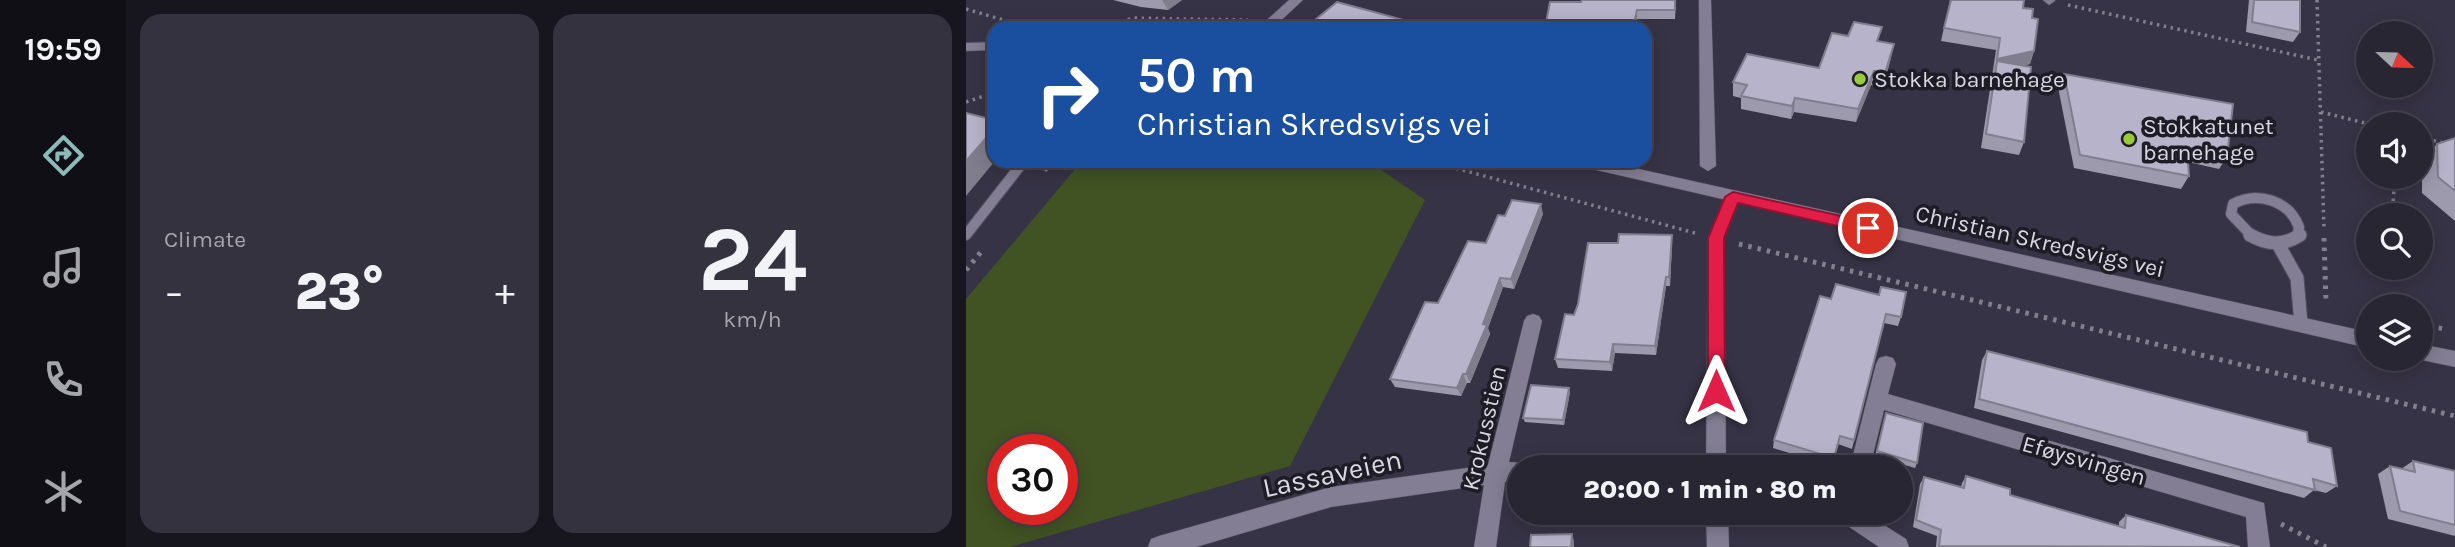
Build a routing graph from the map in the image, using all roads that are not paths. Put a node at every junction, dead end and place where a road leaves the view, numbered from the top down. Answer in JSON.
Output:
{"nodes":[{"id":1,"x":1297,"y":0,"type":"edge"},
{"id":2,"x":1705,"y":0,"type":"edge"},
{"id":3,"x":1266,"y":21,"type":"edge"},
{"id":4,"x":967,"y":46,"type":"edge"},
{"id":5,"x":987,"y":46,"type":"edge"},
{"id":6,"x":1708,"y":166,"type":"dead end"},
{"id":7,"x":1019,"y":168,"type":"edge"},
{"id":8,"x":1610,"y":168,"type":"edge"},
{"id":9,"x":1733,"y":197,"type":"junction"},
{"id":10,"x":966,"y":235,"type":"edge"},
{"id":11,"x":2278,"y":244,"type":"junction"},
{"id":12,"x":1534,"y":321,"type":"dead end"},
{"id":13,"x":2301,"y":324,"type":"junction"},
{"id":14,"x":2356,"y":337,"type":"edge"},
{"id":15,"x":2433,"y":355,"type":"edge"},
{"id":16,"x":2455,"y":359,"type":"edge"},
{"id":17,"x":1886,"y":364,"type":"dead end"},
{"id":18,"x":1875,"y":399,"type":"junction"},
{"id":19,"x":1716,"y":455,"type":"edge"},
{"id":20,"x":1863,"y":455,"type":"edge"},
{"id":21,"x":1507,"y":472,"type":"edge"},
{"id":22,"x":1496,"y":474,"type":"junction"},
{"id":23,"x":1717,"y":525,"type":"edge"},
{"id":24,"x":1866,"y":525,"type":"edge"},
{"id":25,"x":1159,"y":547,"type":"edge"},
{"id":26,"x":1485,"y":547,"type":"edge"},
{"id":27,"x":1718,"y":547,"type":"edge"},
{"id":28,"x":1898,"y":547,"type":"edge"},
{"id":29,"x":2259,"y":547,"type":"edge"}],
"edges":[{"from":1,"to":3,"type":"street"},
{"from":2,"to":6,"type":"street"},
{"from":4,"to":5,"type":"street"},
{"from":7,"to":10,"type":"lane"},
{"from":8,"to":9,"type":"street","name":"Christian Skredsvigs vei"},
{"from":9,"to":13,"type":"street","name":"Christian Skredsvigs vei"},
{"from":9,"to":19,"type":"street"},
{"from":11,"to":11,"type":"lane"},
{"from":11,"to":13,"type":"lane"},
{"from":12,"to":22,"type":"street","name":"Krokusstien"},
{"from":13,"to":14,"type":"street","name":"Christian Skredsvigs vei"},
{"from":15,"to":16,"type":"street"},
{"from":17,"to":18,"type":"street"},
{"from":18,"to":20,"type":"street"},
{"from":18,"to":29,"type":"street","name":"Eføysvingen"},
{"from":21,"to":22,"type":"street","name":"Lassaveien"},
{"from":22,"to":25,"type":"street","name":"Lassaveien"},
{"from":22,"to":26,"type":"street","name":"Krokusstien"},
{"from":23,"to":27,"type":"street"},
{"from":24,"to":28,"type":"street"}]}
